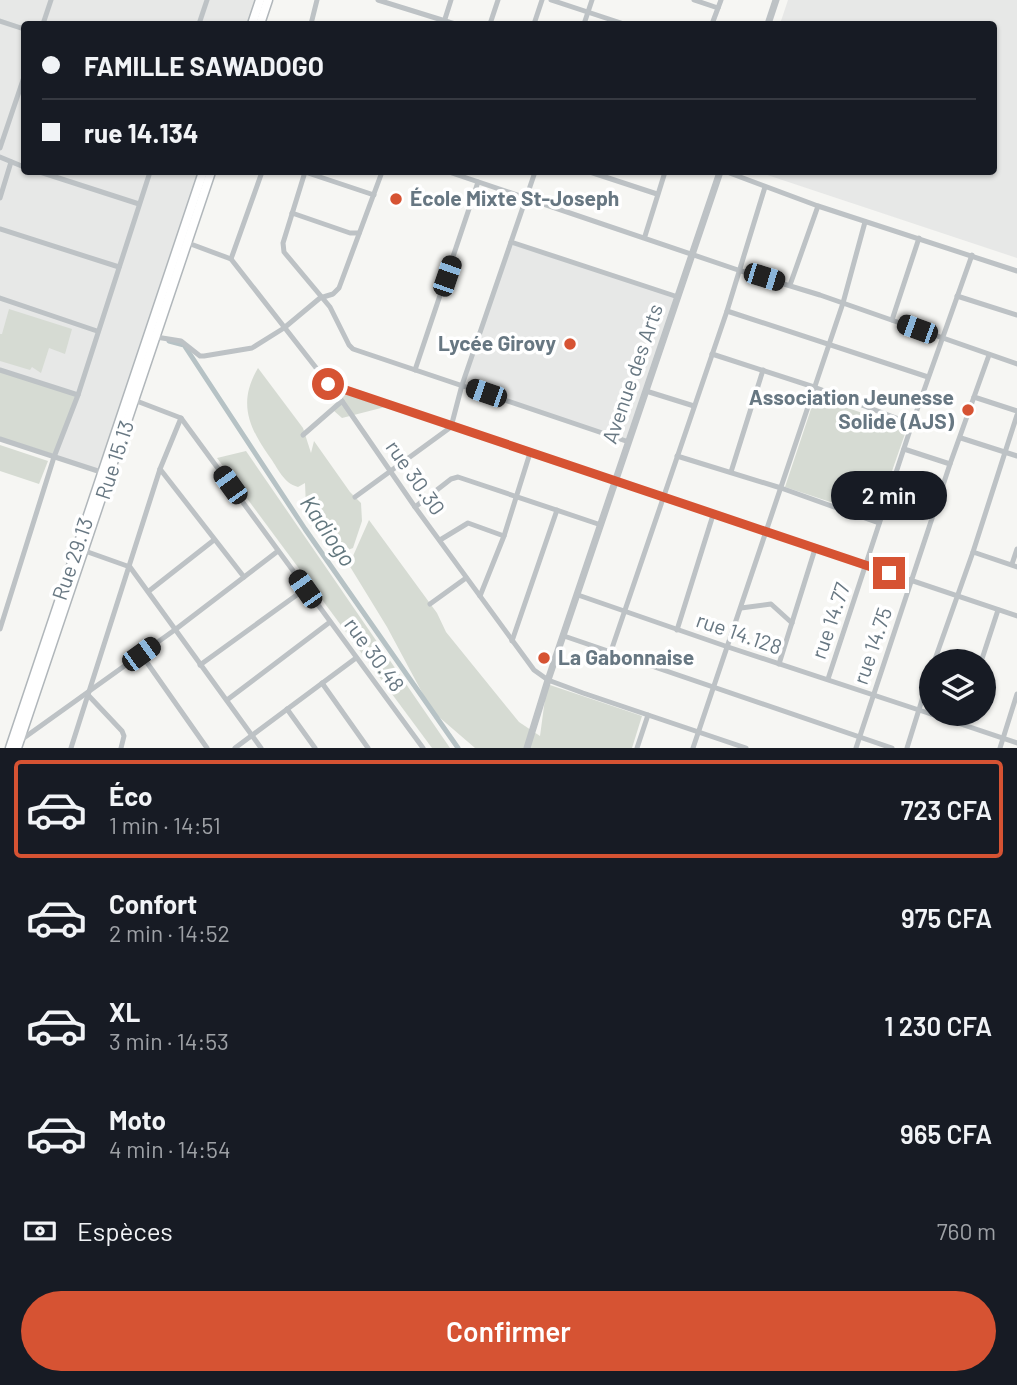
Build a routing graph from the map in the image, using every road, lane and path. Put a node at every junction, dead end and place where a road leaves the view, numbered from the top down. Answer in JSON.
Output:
{"nodes":[{"id":1,"x":51,"y":0,"type":"edge"},
{"id":2,"x":207,"y":0,"type":"edge"},
{"id":3,"x":261,"y":0,"type":"edge"},
{"id":4,"x":268,"y":0,"type":"edge"},
{"id":5,"x":317,"y":0,"type":"edge"},
{"id":6,"x":378,"y":0,"type":"edge"},
{"id":7,"x":405,"y":0,"type":"edge"},
{"id":8,"x":451,"y":0,"type":"edge"},
{"id":9,"x":498,"y":0,"type":"edge"},
{"id":10,"x":542,"y":0,"type":"edge"},
{"id":11,"x":551,"y":0,"type":"edge"},
{"id":12,"x":592,"y":0,"type":"edge"},
{"id":13,"x":694,"y":0,"type":"edge"},
{"id":14,"x":720,"y":0,"type":"edge"},
{"id":15,"x":776,"y":0,"type":"edge"},
{"id":16,"x":402,"y":8,"type":"junction"},
{"id":17,"x":718,"y":8,"type":"junction"},
{"id":18,"x":588,"y":12,"type":"junction"},
{"id":19,"x":0,"y":21,"type":"edge"},
{"id":20,"x":44,"y":21,"type":"edge"},
{"id":21,"x":200,"y":21,"type":"edge"},
{"id":22,"x":254,"y":21,"type":"edge"},
{"id":23,"x":261,"y":21,"type":"edge"},
{"id":24,"x":311,"y":21,"type":"edge"},
{"id":25,"x":438,"y":21,"type":"edge"},
{"id":26,"x":445,"y":21,"type":"edge"},
{"id":27,"x":491,"y":21,"type":"edge"},
{"id":28,"x":535,"y":21,"type":"edge"},
{"id":29,"x":585,"y":21,"type":"edge"},
{"id":30,"x":615,"y":21,"type":"edge"},
{"id":31,"x":713,"y":21,"type":"edge"},
{"id":32,"x":769,"y":21,"type":"edge"},
{"id":33,"x":21,"y":28,"type":"edge"},
{"id":34,"x":21,"y":86,"type":"edge"},
{"id":35,"x":0,"y":148,"type":"edge"},
{"id":36,"x":0,"y":157,"type":"edge"},
{"id":37,"x":11,"y":162,"type":"junction"},
{"id":38,"x":21,"y":165,"type":"edge"},
{"id":39,"x":49,"y":175,"type":"edge"},
{"id":40,"x":148,"y":175,"type":"edge"},
{"id":41,"x":202,"y":175,"type":"edge"},
{"id":42,"x":210,"y":175,"type":"edge"},
{"id":43,"x":261,"y":175,"type":"edge"},
{"id":44,"x":304,"y":175,"type":"edge"},
{"id":45,"x":314,"y":175,"type":"edge"},
{"id":46,"x":381,"y":175,"type":"edge"},
{"id":47,"x":458,"y":175,"type":"edge"},
{"id":48,"x":534,"y":175,"type":"edge"},
{"id":49,"x":599,"y":175,"type":"edge"},
{"id":50,"x":663,"y":175,"type":"edge"},
{"id":51,"x":719,"y":175,"type":"edge"},
{"id":52,"x":735,"y":175,"type":"edge"},
{"id":53,"x":478,"y":182,"type":"junction"},
{"id":54,"x":765,"y":187,"type":"junction"},
{"id":55,"x":657,"y":194,"type":"junction"},
{"id":56,"x":374,"y":195,"type":"junction"},
{"id":57,"x":527,"y":197,"type":"junction"},
{"id":58,"x":0,"y":198,"type":"edge"},
{"id":59,"x":139,"y":204,"type":"junction"},
{"id":60,"x":818,"y":206,"type":"junction"},
{"id":61,"x":292,"y":213,"type":"junction"},
{"id":62,"x":865,"y":222,"type":"junction"},
{"id":63,"x":0,"y":229,"type":"edge"},
{"id":64,"x":359,"y":233,"type":"junction"},
{"id":65,"x":645,"y":236,"type":"junction"},
{"id":66,"x":919,"y":238,"type":"junction"},
{"id":67,"x":510,"y":242,"type":"junction"},
{"id":68,"x":188,"y":243,"type":"junction"},
{"id":69,"x":692,"y":253,"type":"junction"},
{"id":70,"x":972,"y":255,"type":"junction"},
{"id":71,"x":231,"y":259,"type":"junction"},
{"id":72,"x":119,"y":267,"type":"junction"},
{"id":73,"x":738,"y":270,"type":"junction"},
{"id":74,"x":1017,"y":271,"type":"edge"},
{"id":75,"x":790,"y":285,"type":"junction"},
{"id":76,"x":957,"y":296,"type":"junction"},
{"id":77,"x":678,"y":297,"type":"junction"},
{"id":78,"x":0,"y":298,"type":"edge"},
{"id":79,"x":320,"y":298,"type":"junction"},
{"id":80,"x":843,"y":303,"type":"junction"},
{"id":81,"x":727,"y":310,"type":"junction"},
{"id":82,"x":1017,"y":315,"type":"edge"},
{"id":83,"x":892,"y":320,"type":"junction"},
{"id":84,"x":284,"y":328,"type":"junction"},
{"id":85,"x":97,"y":331,"type":"junction"},
{"id":86,"x":156,"y":337,"type":"junction"},
{"id":87,"x":942,"y":338,"type":"junction"},
{"id":88,"x":828,"y":345,"type":"junction"},
{"id":89,"x":712,"y":354,"type":"junction"},
{"id":90,"x":989,"y":355,"type":"junction"},
{"id":91,"x":1017,"y":364,"type":"edge"},
{"id":92,"x":0,"y":370,"type":"edge"},
{"id":93,"x":415,"y":370,"type":"junction"},
{"id":94,"x":763,"y":370,"type":"junction"},
{"id":95,"x":928,"y":377,"type":"junction"},
{"id":96,"x":328,"y":384,"type":"junction"},
{"id":97,"x":462,"y":385,"type":"junction"},
{"id":98,"x":814,"y":387,"type":"junction"},
{"id":99,"x":646,"y":391,"type":"junction"},
{"id":100,"x":78,"y":395,"type":"junction"},
{"id":101,"x":974,"y":397,"type":"junction"},
{"id":102,"x":134,"y":400,"type":"junction"},
{"id":103,"x":342,"y":401,"type":"junction"},
{"id":104,"x":694,"y":406,"type":"junction"},
{"id":105,"x":1017,"y":413,"type":"edge"},
{"id":106,"x":181,"y":418,"type":"junction"},
{"id":107,"x":912,"y":424,"type":"junction"},
{"id":108,"x":451,"y":427,"type":"junction"},
{"id":109,"x":303,"y":435,"type":"dead end"},
{"id":110,"x":961,"y":438,"type":"junction"},
{"id":111,"x":0,"y":439,"type":"edge"},
{"id":112,"x":629,"y":442,"type":"junction"},
{"id":113,"x":904,"y":449,"type":"junction"},
{"id":114,"x":1004,"y":452,"type":"junction"},
{"id":115,"x":530,"y":453,"type":"junction"},
{"id":116,"x":677,"y":456,"type":"junction"},
{"id":117,"x":1017,"y":456,"type":"edge"},
{"id":118,"x":54,"y":457,"type":"junction"},
{"id":119,"x":950,"y":464,"type":"junction"},
{"id":120,"x":160,"y":469,"type":"junction"},
{"id":121,"x":391,"y":470,"type":"junction"},
{"id":122,"x":731,"y":472,"type":"junction"},
{"id":123,"x":107,"y":474,"type":"junction"},
{"id":124,"x":616,"y":482,"type":"junction"},
{"id":125,"x":781,"y":488,"type":"junction"},
{"id":126,"x":516,"y":496,"type":"junction"},
{"id":127,"x":355,"y":497,"type":"dead end"},
{"id":128,"x":663,"y":498,"type":"junction"},
{"id":129,"x":415,"y":507,"type":"junction"},
{"id":130,"x":557,"y":510,"type":"junction"},
{"id":131,"x":713,"y":515,"type":"junction"},
{"id":132,"x":880,"y":523,"type":"junction"},
{"id":133,"x":600,"y":524,"type":"junction"},
{"id":134,"x":765,"y":532,"type":"junction"},
{"id":135,"x":504,"y":536,"type":"junction"},
{"id":136,"x":214,"y":540,"type":"junction"},
{"id":137,"x":440,"y":540,"type":"junction"},
{"id":138,"x":815,"y":549,"type":"junction"},
{"id":139,"x":1017,"y":549,"type":"edge"},
{"id":140,"x":85,"y":551,"type":"junction"},
{"id":141,"x":278,"y":551,"type":"junction"},
{"id":142,"x":974,"y":552,"type":"junction"},
{"id":143,"x":1014,"y":566,"type":"edge"},
{"id":144,"x":130,"y":567,"type":"junction"},
{"id":145,"x":866,"y":567,"type":"junction"},
{"id":146,"x":244,"y":577,"type":"junction"},
{"id":147,"x":466,"y":578,"type":"junction"},
{"id":148,"x":912,"y":580,"type":"junction"},
{"id":149,"x":305,"y":589,"type":"junction"},
{"id":150,"x":149,"y":591,"type":"junction"},
{"id":151,"x":957,"y":594,"type":"junction"},
{"id":152,"x":578,"y":595,"type":"junction"},
{"id":153,"x":480,"y":596,"type":"junction"},
{"id":154,"x":430,"y":604,"type":"dead end"},
{"id":155,"x":741,"y":608,"type":"junction"},
{"id":156,"x":998,"y":610,"type":"junction"},
{"id":157,"x":625,"y":611,"type":"junction"},
{"id":158,"x":1017,"y":616,"type":"edge"},
{"id":159,"x":330,"y":622,"type":"junction"},
{"id":160,"x":792,"y":623,"type":"junction"},
{"id":161,"x":0,"y":629,"type":"edge"},
{"id":162,"x":176,"y":629,"type":"junction"},
{"id":163,"x":677,"y":629,"type":"junction"},
{"id":164,"x":564,"y":636,"type":"junction"},
{"id":165,"x":512,"y":641,"type":"junction"},
{"id":166,"x":727,"y":647,"type":"junction"},
{"id":167,"x":938,"y":649,"type":"edge"},
{"id":168,"x":985,"y":649,"type":"edge"},
{"id":169,"x":141,"y":654,"type":"junction"},
{"id":170,"x":610,"y":654,"type":"junction"},
{"id":171,"x":356,"y":658,"type":"junction"},
{"id":172,"x":779,"y":664,"type":"junction"},
{"id":173,"x":200,"y":665,"type":"junction"},
{"id":174,"x":828,"y":679,"type":"junction"},
{"id":175,"x":548,"y":680,"type":"junction"},
{"id":176,"x":322,"y":683,"type":"junction"},
{"id":177,"x":714,"y":688,"type":"junction"},
{"id":178,"x":91,"y":693,"type":"junction"},
{"id":179,"x":1017,"y":694,"type":"edge"},
{"id":180,"x":873,"y":695,"type":"junction"},
{"id":181,"x":227,"y":700,"type":"junction"},
{"id":182,"x":919,"y":707,"type":"edge"},
{"id":183,"x":287,"y":709,"type":"junction"},
{"id":184,"x":918,"y":710,"type":"junction"},
{"id":185,"x":648,"y":715,"type":"junction"},
{"id":186,"x":968,"y":726,"type":"edge"},
{"id":187,"x":698,"y":732,"type":"junction"},
{"id":188,"x":252,"y":736,"type":"junction"},
{"id":189,"x":859,"y":738,"type":"junction"},
{"id":190,"x":1002,"y":738,"type":"junction"},
{"id":191,"x":1017,"y":743,"type":"edge"},
{"id":192,"x":19,"y":745,"type":"edge"},
{"id":193,"x":10,"y":748,"type":"edge"},
{"id":194,"x":71,"y":748,"type":"edge"},
{"id":195,"x":121,"y":748,"type":"edge"},
{"id":196,"x":208,"y":748,"type":"edge"},
{"id":197,"x":235,"y":748,"type":"edge"},
{"id":198,"x":261,"y":748,"type":"edge"},
{"id":199,"x":315,"y":748,"type":"edge"},
{"id":200,"x":368,"y":748,"type":"edge"},
{"id":201,"x":423,"y":748,"type":"edge"},
{"id":202,"x":527,"y":748,"type":"edge"},
{"id":203,"x":637,"y":748,"type":"edge"},
{"id":204,"x":693,"y":748,"type":"edge"},
{"id":205,"x":746,"y":748,"type":"edge"},
{"id":206,"x":856,"y":748,"type":"edge"},
{"id":207,"x":892,"y":748,"type":"edge"},
{"id":208,"x":907,"y":748,"type":"edge"},
{"id":209,"x":1000,"y":748,"type":"edge"}],
"edges":[{"from":1,"to":20,"type":"street"},
{"from":2,"to":21,"type":"street"},
{"from":3,"to":22,"type":"main road"},
{"from":4,"to":23,"type":"main road"},
{"from":5,"to":24,"type":"street"},
{"from":6,"to":16,"type":"street"},
{"from":7,"to":16,"type":"street"},
{"from":8,"to":26,"type":"street"},
{"from":9,"to":27,"type":"street"},
{"from":10,"to":28,"type":"street"},
{"from":11,"to":18,"type":"street"},
{"from":12,"to":18,"type":"street"},
{"from":13,"to":17,"type":"street"},
{"from":14,"to":17,"type":"street"},
{"from":15,"to":32,"type":"street"},
{"from":16,"to":25,"type":"street"},
{"from":17,"to":31,"type":"street"},
{"from":18,"to":29,"type":"street"},
{"from":18,"to":30,"type":"street"},
{"from":19,"to":33,"type":"street"},
{"from":34,"to":35,"type":"street"},
{"from":36,"to":37,"type":"street"},
{"from":37,"to":38,"type":"street"},
{"from":37,"to":58,"type":"street"},
{"from":39,"to":59,"type":"street"},
{"from":40,"to":59,"type":"street"},
{"from":41,"to":123,"type":"main road","name":"Rue 29.13"},
{"from":42,"to":68,"type":"main road","name":"Rue 15.13"},
{"from":43,"to":71,"type":"street"},
{"from":44,"to":61,"type":"street"},
{"from":45,"to":56,"type":"street"},
{"from":46,"to":56,"type":"street"},
{"from":47,"to":53,"type":"street"},
{"from":48,"to":57,"type":"street"},
{"from":49,"to":55,"type":"street"},
{"from":50,"to":55,"type":"street"},
{"from":51,"to":69,"type":"street","name":"Avenue des Arts"},
{"from":52,"to":54,"type":"street"},
{"from":53,"to":57,"type":"street"},
{"from":53,"to":93,"type":"street"},
{"from":54,"to":60,"type":"street"},
{"from":54,"to":73,"type":"street"},
{"from":55,"to":65,"type":"street"},
{"from":56,"to":64,"type":"street"},
{"from":57,"to":65,"type":"street"},
{"from":57,"to":67,"type":"street"},
{"from":59,"to":72,"type":"street"},
{"from":60,"to":62,"type":"street"},
{"from":60,"to":75,"type":"street"},
{"from":61,"to":64,"type":"street"},
{"from":61,"to":79,"type":"street"},
{"from":62,"to":66,"type":"street"},
{"from":62,"to":80,"type":"street"},
{"from":63,"to":72,"type":"street"},
{"from":64,"to":79,"type":"street"},
{"from":65,"to":69,"type":"street"},
{"from":66,"to":70,"type":"street"},
{"from":66,"to":83,"type":"street"},
{"from":67,"to":77,"type":"street"},
{"from":67,"to":97,"type":"street"},
{"from":68,"to":71,"type":"street"},
{"from":68,"to":86,"type":"main road","name":"Rue 15.13"},
{"from":69,"to":73,"type":"street"},
{"from":69,"to":77,"type":"street","name":"Avenue des Arts"},
{"from":70,"to":74,"type":"street"},
{"from":70,"to":76,"type":"street","name":"rue 14.77"},
{"from":71,"to":84,"type":"street","name":"rue 30.30"},
{"from":72,"to":85,"type":"street"},
{"from":73,"to":75,"type":"street"},
{"from":73,"to":81,"type":"street"},
{"from":75,"to":80,"type":"street"},
{"from":76,"to":82,"type":"street"},
{"from":76,"to":87,"type":"street","name":"rue 14.77"},
{"from":77,"to":99,"type":"street","name":"Avenue des Arts"},
{"from":78,"to":85,"type":"street"},
{"from":79,"to":84,"type":"street"},
{"from":79,"to":93,"type":"street"},
{"from":80,"to":83,"type":"street"},
{"from":80,"to":88,"type":"street"},
{"from":81,"to":88,"type":"street"},
{"from":81,"to":89,"type":"street"},
{"from":83,"to":87,"type":"street"},
{"from":84,"to":86,"type":"street"},
{"from":84,"to":96,"type":"street","name":"rue 30.30"},
{"from":85,"to":100,"type":"street"},
{"from":86,"to":102,"type":"main road","name":"Rue 15.13"},
{"from":87,"to":90,"type":"street"},
{"from":87,"to":95,"type":"street","name":"rue 14.77"},
{"from":88,"to":95,"type":"street"},
{"from":88,"to":98,"type":"street"},
{"from":89,"to":94,"type":"street"},
{"from":89,"to":104,"type":"street"},
{"from":90,"to":91,"type":"street"},
{"from":90,"to":101,"type":"street","name":"rue 14.75"},
{"from":92,"to":100,"type":"street"},
{"from":93,"to":97,"type":"street"},
{"from":94,"to":98,"type":"street"},
{"from":94,"to":122,"type":"street"},
{"from":95,"to":107,"type":"street","name":"rue 14.77"},
{"from":96,"to":103,"type":"street","name":"rue 30.30"},
{"from":96,"to":108,"type":"street"},
{"from":97,"to":108,"type":"street"},
{"from":97,"to":112,"type":"street"},
{"from":98,"to":107,"type":"street"},
{"from":98,"to":125,"type":"street"},
{"from":99,"to":104,"type":"street"},
{"from":99,"to":112,"type":"street","name":"Avenue des Arts"},
{"from":100,"to":118,"type":"street"},
{"from":101,"to":105,"type":"street"},
{"from":101,"to":110,"type":"street","name":"rue 14.75"},
{"from":102,"to":106,"type":"street"},
{"from":102,"to":123,"type":"main road","name":"Rue 15.13"},
{"from":103,"to":109,"type":"street"},
{"from":103,"to":121,"type":"street","name":"rue 30.30"},
{"from":104,"to":116,"type":"street"},
{"from":105,"to":114,"type":"street"},
{"from":106,"to":120,"type":"street"},
{"from":106,"to":141,"type":"street","name":"rue 30.48"},
{"from":107,"to":113,"type":"street","name":"rue 14.77"},
{"from":108,"to":115,"type":"street"},
{"from":108,"to":121,"type":"street"},
{"from":110,"to":114,"type":"street"},
{"from":110,"to":119,"type":"street","name":"rue 14.75"},
{"from":111,"to":118,"type":"street"},
{"from":112,"to":124,"type":"street","name":"Avenue des Arts"},
{"from":113,"to":119,"type":"street"},
{"from":113,"to":132,"type":"street","name":"rue 14.77"},
{"from":114,"to":117,"type":"street"},
{"from":114,"to":142,"type":"street"},
{"from":115,"to":124,"type":"street"},
{"from":115,"to":126,"type":"street"},
{"from":116,"to":122,"type":"street"},
{"from":116,"to":128,"type":"street"},
{"from":118,"to":123,"type":"street"},
{"from":118,"to":161,"type":"street"},
{"from":119,"to":148,"type":"street","name":"rue 14.75"},
{"from":120,"to":136,"type":"street"},
{"from":120,"to":144,"type":"street"},
{"from":121,"to":127,"type":"street"},
{"from":121,"to":129,"type":"street","name":"rue 30.30"},
{"from":122,"to":125,"type":"street"},
{"from":123,"to":140,"type":"main road","name":"Rue 15.13"},
{"from":123,"to":193,"type":"main road","name":"Rue 29.13"},
{"from":124,"to":128,"type":"street"},
{"from":124,"to":133,"type":"street","name":"Avenue des Arts"},
{"from":125,"to":132,"type":"street"},
{"from":125,"to":134,"type":"street"},
{"from":126,"to":129,"type":"street"},
{"from":126,"to":130,"type":"street"},
{"from":126,"to":135,"type":"street"},
{"from":128,"to":131,"type":"street"},
{"from":128,"to":157,"type":"street"},
{"from":129,"to":137,"type":"street","name":"rue 30.30"},
{"from":130,"to":133,"type":"street"},
{"from":130,"to":165,"type":"street"},
{"from":131,"to":134,"type":"street"},
{"from":131,"to":163,"type":"street"},
{"from":132,"to":145,"type":"street","name":"rue 14.77"},
{"from":133,"to":152,"type":"street","name":"Avenue des Arts"},
{"from":134,"to":138,"type":"street"},
{"from":134,"to":155,"type":"street"},
{"from":135,"to":137,"type":"street"},
{"from":135,"to":153,"type":"street"},
{"from":136,"to":146,"type":"street"},
{"from":136,"to":150,"type":"street"},
{"from":137,"to":147,"type":"street","name":"rue 30.30"},
{"from":138,"to":145,"type":"street"},
{"from":138,"to":160,"type":"street"},
{"from":139,"to":143,"type":"street"},
{"from":140,"to":144,"type":"street"},
{"from":140,"to":192,"type":"main road","name":"Rue 15.13"},
{"from":141,"to":146,"type":"street"},
{"from":141,"to":149,"type":"street","name":"rue 30.48"},
{"from":142,"to":143,"type":"street"},
{"from":142,"to":151,"type":"street"},
{"from":144,"to":150,"type":"street"},
{"from":144,"to":178,"type":"street"},
{"from":145,"to":148,"type":"street"},
{"from":145,"to":174,"type":"street","name":"rue 14.77"},
{"from":146,"to":162,"type":"street"},
{"from":147,"to":153,"type":"street","name":"rue 30.30"},
{"from":147,"to":154,"type":"street"},
{"from":148,"to":151,"type":"street"},
{"from":148,"to":180,"type":"street","name":"rue 14.75"},
{"from":149,"to":159,"type":"street","name":"rue 30.48"},
{"from":149,"to":173,"type":"street"},
{"from":150,"to":162,"type":"street"},
{"from":151,"to":156,"type":"street"},
{"from":151,"to":167,"type":"street"},
{"from":152,"to":157,"type":"street","name":"rue 14.128"},
{"from":152,"to":164,"type":"street","name":"Avenue des Arts"},
{"from":153,"to":165,"type":"street","name":"rue 30.30"},
{"from":155,"to":160,"type":"street"},
{"from":155,"to":166,"type":"street"},
{"from":156,"to":158,"type":"street"},
{"from":156,"to":168,"type":"street"},
{"from":157,"to":163,"type":"street","name":"rue 14.128"},
{"from":157,"to":170,"type":"street"},
{"from":159,"to":171,"type":"street","name":"rue 30.48"},
{"from":159,"to":181,"type":"street"},
{"from":160,"to":172,"type":"street"},
{"from":162,"to":169,"type":"street"},
{"from":162,"to":173,"type":"street"},
{"from":163,"to":166,"type":"street","name":"rue 14.128"},
{"from":164,"to":170,"type":"street"},
{"from":164,"to":175,"type":"street","name":"Avenue des Arts"},
{"from":165,"to":175,"type":"street","name":"rue 30.30"},
{"from":166,"to":172,"type":"street","name":"rue 14.128"},
{"from":166,"to":177,"type":"street"},
{"from":169,"to":178,"type":"street"},
{"from":169,"to":196,"type":"street"},
{"from":170,"to":177,"type":"street"},
{"from":171,"to":176,"type":"street"},
{"from":171,"to":201,"type":"street","name":"rue 30.48"},
{"from":172,"to":174,"type":"street","name":"rue 14.128"},
{"from":173,"to":181,"type":"street"},
{"from":174,"to":180,"type":"street","name":"rue 14.128"},
{"from":175,"to":185,"type":"street"},
{"from":175,"to":202,"type":"street","name":"Avenue des Arts"},
{"from":176,"to":183,"type":"street"},
{"from":176,"to":200,"type":"street"},
{"from":177,"to":187,"type":"street"},
{"from":177,"to":189,"type":"street"},
{"from":178,"to":192,"type":"street"},
{"from":178,"to":194,"type":"street"},
{"from":178,"to":195,"type":"street"},
{"from":179,"to":190,"type":"street"},
{"from":180,"to":184,"type":"street","name":"rue 14.128"},
{"from":180,"to":189,"type":"street","name":"rue 14.75"},
{"from":181,"to":188,"type":"street"},
{"from":182,"to":184,"type":"street"},
{"from":183,"to":188,"type":"street"},
{"from":183,"to":199,"type":"street"},
{"from":184,"to":208,"type":"street"},
{"from":185,"to":187,"type":"street"},
{"from":185,"to":203,"type":"street"},
{"from":186,"to":190,"type":"street","name":"rue 14.128"},
{"from":187,"to":204,"type":"street"},
{"from":187,"to":205,"type":"street"},
{"from":188,"to":197,"type":"street"},
{"from":188,"to":198,"type":"street"},
{"from":189,"to":206,"type":"street","name":"rue 14.75"},
{"from":189,"to":207,"type":"street"},
{"from":190,"to":191,"type":"street","name":"rue 14.128"},
{"from":190,"to":209,"type":"street"}]}
